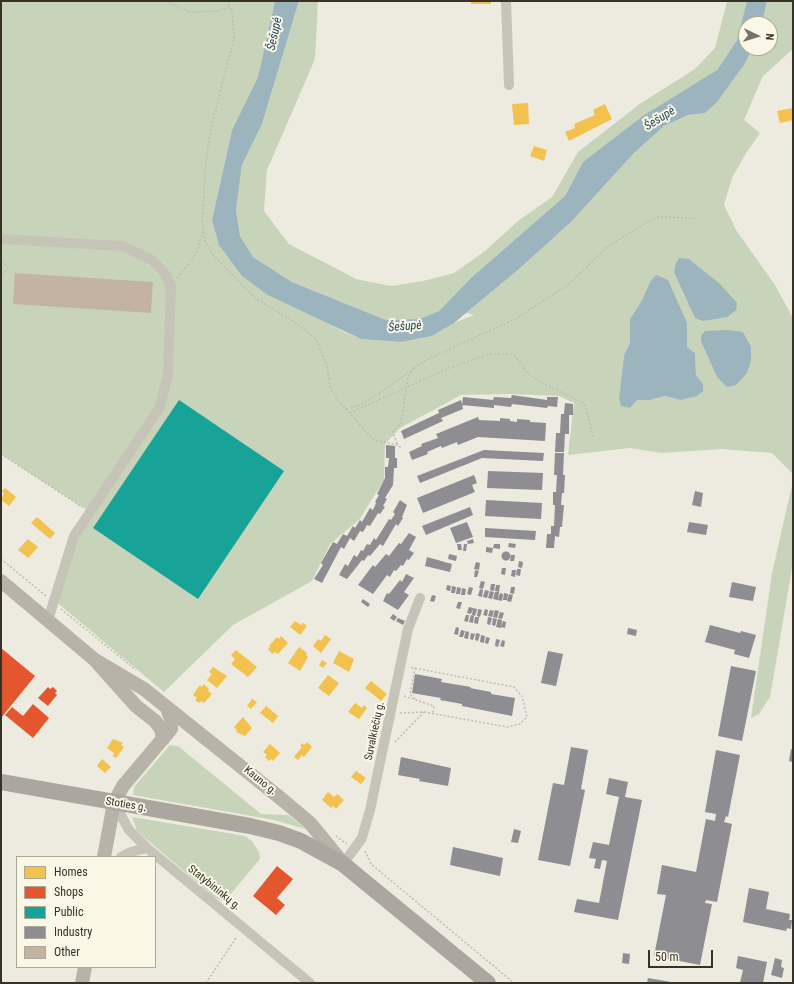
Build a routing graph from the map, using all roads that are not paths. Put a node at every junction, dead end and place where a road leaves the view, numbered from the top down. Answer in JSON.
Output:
{"nodes":[{"id":1,"x":506,"y":1,"type":"edge"},
{"id":2,"x":509,"y":85,"type":"dead end"},
{"id":3,"x":1,"y":239,"type":"edge"},
{"id":4,"x":1,"y":581,"type":"edge"},
{"id":5,"x":420,"y":598,"type":"dead end"},
{"id":6,"x":48,"y":620,"type":"junction"},
{"id":7,"x":95,"y":660,"type":"junction"},
{"id":8,"x":167,"y":708,"type":"junction"},
{"id":9,"x":163,"y":739,"type":"junction"},
{"id":10,"x":1,"y":782,"type":"edge"},
{"id":11,"x":114,"y":803,"type":"junction"},
{"id":12,"x":250,"y":826,"type":"joint"},
{"id":13,"x":147,"y":848,"type":"junction"},
{"id":14,"x":104,"y":856,"type":"edge"},
{"id":15,"x":123,"y":856,"type":"edge"},
{"id":16,"x":343,"y":864,"type":"junction"},
{"id":17,"x":84,"y":968,"type":"edge"},
{"id":18,"x":82,"y":983,"type":"edge"},
{"id":19,"x":310,"y":983,"type":"edge"},
{"id":20,"x":488,"y":983,"type":"edge"}],
"edges":[{"from":1,"to":2,"type":"street"},
{"from":3,"to":6,"type":"street"},
{"from":4,"to":6,"type":"main road","name":"Kauno g."},
{"from":5,"to":16,"type":"street","name":"Suvalkiečių g."},
{"from":6,"to":7,"type":"main road","name":"Kauno g."},
{"from":7,"to":8,"type":"main road","name":"Kauno g."},
{"from":7,"to":9,"type":"main road","name":"Kauno g."},
{"from":8,"to":9,"type":"main road"},
{"from":8,"to":16,"type":"main road","name":"Kauno g."},
{"from":9,"to":11,"type":"main road"},
{"from":10,"to":11,"type":"main road","name":"Stoties g."},
{"from":11,"to":12,"type":"main road","name":"Stoties g."},
{"from":11,"to":13,"type":"street","name":"Statybininkų g."},
{"from":11,"to":14,"type":"main road"},
{"from":12,"to":16,"type":"main road","name":"Kauno g."},
{"from":13,"to":15,"type":"street"},
{"from":13,"to":19,"type":"street","name":"Statybininkų g."},
{"from":16,"to":20,"type":"main road","name":"Kauno g."},
{"from":17,"to":18,"type":"main road"}]}
